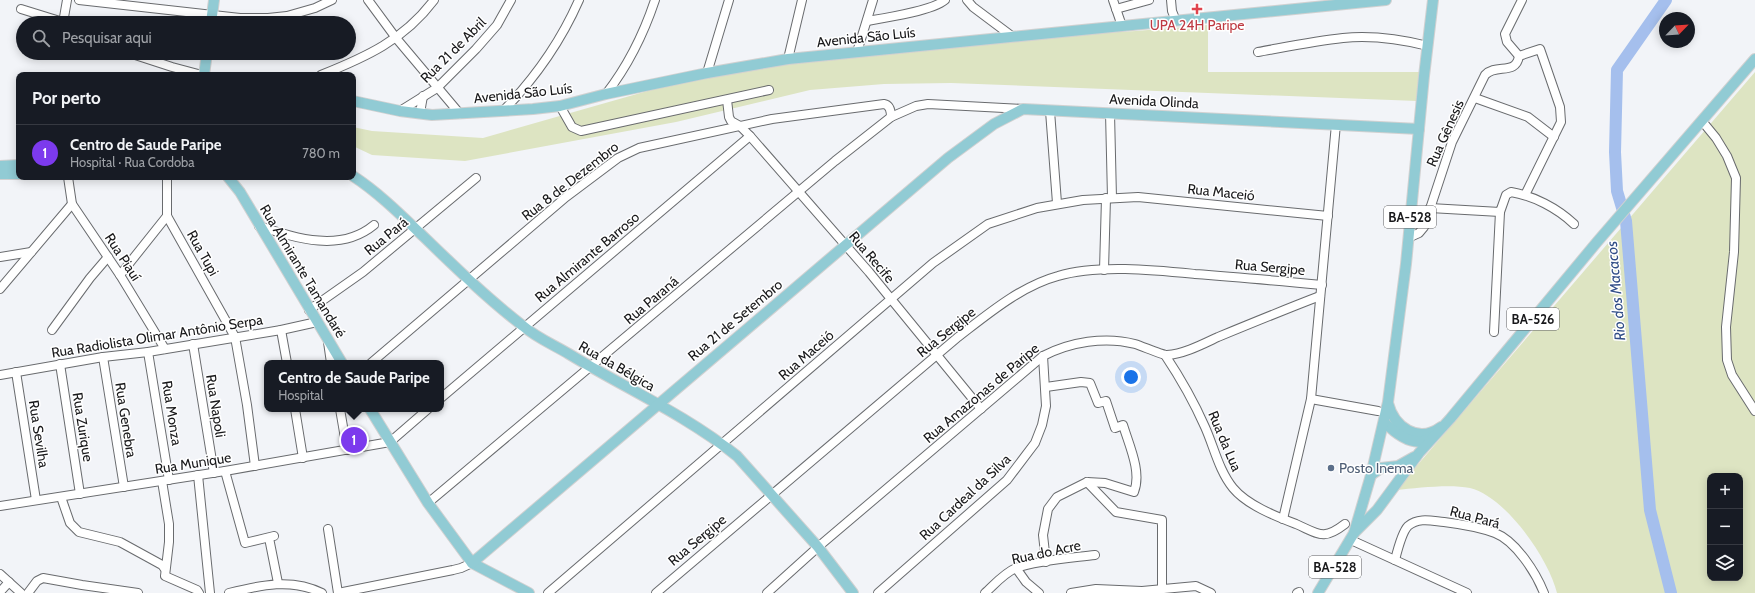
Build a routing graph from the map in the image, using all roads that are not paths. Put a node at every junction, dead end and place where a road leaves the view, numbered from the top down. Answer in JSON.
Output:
{"nodes":[{"id":1,"x":67,"y":0,"type":"edge"},
{"id":2,"x":79,"y":0,"type":"edge"},
{"id":3,"x":214,"y":0,"type":"edge"},
{"id":4,"x":332,"y":0,"type":"edge"},
{"id":5,"x":368,"y":0,"type":"edge"},
{"id":6,"x":434,"y":0,"type":"edge"},
{"id":7,"x":511,"y":0,"type":"edge"},
{"id":8,"x":579,"y":0,"type":"edge"},
{"id":9,"x":655,"y":0,"type":"edge"},
{"id":10,"x":729,"y":0,"type":"edge"},
{"id":11,"x":802,"y":0,"type":"edge"},
{"id":12,"x":873,"y":0,"type":"edge"},
{"id":13,"x":945,"y":0,"type":"edge"},
{"id":14,"x":967,"y":0,"type":"edge"},
{"id":15,"x":1113,"y":0,"type":"edge"},
{"id":16,"x":1149,"y":0,"type":"edge"},
{"id":17,"x":1171,"y":0,"type":"edge"},
{"id":18,"x":1346,"y":0,"type":"edge"},
{"id":19,"x":1386,"y":0,"type":"edge"},
{"id":20,"x":1434,"y":0,"type":"edge"},
{"id":21,"x":1522,"y":0,"type":"edge"},
{"id":22,"x":1330,"y":7,"type":"junction"},
{"id":23,"x":21,"y":8,"type":"dead end"},
{"id":24,"x":1116,"y":9,"type":"junction"},
{"id":25,"x":43,"y":16,"type":"edge"},
{"id":26,"x":64,"y":16,"type":"edge"},
{"id":27,"x":191,"y":16,"type":"edge"},
{"id":28,"x":212,"y":16,"type":"edge"},
{"id":29,"x":287,"y":16,"type":"edge"},
{"id":30,"x":867,"y":20,"type":"junction"},
{"id":31,"x":1176,"y":21,"type":"junction"},
{"id":32,"x":1122,"y":26,"type":"junction"},
{"id":33,"x":1013,"y":37,"type":"junction"},
{"id":34,"x":396,"y":38,"type":"junction"},
{"id":35,"x":1428,"y":46,"type":"junction"},
{"id":36,"x":857,"y":52,"type":"junction"},
{"id":37,"x":1258,"y":52,"type":"dead end"},
{"id":38,"x":1519,"y":56,"type":"junction"},
{"id":39,"x":788,"y":59,"type":"junction"},
{"id":40,"x":1755,"y":59,"type":"edge"},
{"id":41,"x":151,"y":60,"type":"edge"},
{"id":42,"x":206,"y":60,"type":"edge"},
{"id":43,"x":191,"y":72,"type":"edge"},
{"id":44,"x":204,"y":72,"type":"edge"},
{"id":45,"x":329,"y":72,"type":"edge"},
{"id":46,"x":707,"y":73,"type":"junction"},
{"id":47,"x":437,"y":88,"type":"junction"},
{"id":48,"x":769,"y":90,"type":"dead end"},
{"id":49,"x":606,"y":94,"type":"junction"},
{"id":50,"x":423,"y":96,"type":"junction"},
{"id":51,"x":1475,"y":98,"type":"junction"},
{"id":52,"x":727,"y":100,"type":"junction"},
{"id":53,"x":356,"y":102,"type":"edge"},
{"id":54,"x":560,"y":106,"type":"junction"},
{"id":55,"x":1023,"y":109,"type":"junction"},
{"id":56,"x":504,"y":110,"type":"junction"},
{"id":57,"x":400,"y":111,"type":"junction"},
{"id":58,"x":1050,"y":111,"type":"junction"},
{"id":59,"x":420,"y":113,"type":"junction"},
{"id":60,"x":1110,"y":113,"type":"junction"},
{"id":61,"x":460,"y":114,"type":"junction"},
{"id":62,"x":891,"y":117,"type":"junction"},
{"id":63,"x":1702,"y":121,"type":"junction"},
{"id":64,"x":1336,"y":124,"type":"junction"},
{"id":65,"x":740,"y":126,"type":"junction"},
{"id":66,"x":1419,"y":129,"type":"junction"},
{"id":67,"x":750,"y":136,"type":"junction"},
{"id":68,"x":1554,"y":137,"type":"junction"},
{"id":69,"x":16,"y":165,"type":"edge"},
{"id":70,"x":0,"y":166,"type":"edge"},
{"id":71,"x":0,"y":174,"type":"edge"},
{"id":72,"x":16,"y":174,"type":"edge"},
{"id":73,"x":356,"y":178,"type":"edge"},
{"id":74,"x":476,"y":178,"type":"dead end"},
{"id":75,"x":68,"y":180,"type":"edge"},
{"id":76,"x":167,"y":180,"type":"edge"},
{"id":77,"x":230,"y":180,"type":"edge"},
{"id":78,"x":237,"y":180,"type":"edge"},
{"id":79,"x":240,"y":192,"type":"junction"},
{"id":80,"x":799,"y":192,"type":"junction"},
{"id":81,"x":1525,"y":194,"type":"junction"},
{"id":82,"x":1109,"y":198,"type":"junction"},
{"id":83,"x":1057,"y":203,"type":"junction"},
{"id":84,"x":72,"y":204,"type":"junction"},
{"id":85,"x":1430,"y":208,"type":"junction"},
{"id":86,"x":1500,"y":212,"type":"junction"},
{"id":87,"x":167,"y":216,"type":"junction"},
{"id":88,"x":1328,"y":216,"type":"junction"},
{"id":89,"x":1574,"y":224,"type":"dead end"},
{"id":90,"x":374,"y":225,"type":"dead end"},
{"id":91,"x":259,"y":226,"type":"junction"},
{"id":92,"x":416,"y":229,"type":"junction"},
{"id":93,"x":1408,"y":238,"type":"junction"},
{"id":94,"x":845,"y":245,"type":"junction"},
{"id":95,"x":31,"y":252,"type":"junction"},
{"id":96,"x":0,"y":257,"type":"edge"},
{"id":97,"x":108,"y":257,"type":"junction"},
{"id":98,"x":1104,"y":270,"type":"junction"},
{"id":99,"x":120,"y":275,"type":"junction"},
{"id":100,"x":468,"y":280,"type":"junction"},
{"id":101,"x":1322,"y":285,"type":"junction"},
{"id":102,"x":0,"y":289,"type":"edge"},
{"id":103,"x":1320,"y":296,"type":"junction"},
{"id":104,"x":892,"y":299,"type":"junction"},
{"id":105,"x":309,"y":310,"type":"junction"},
{"id":106,"x":317,"y":322,"type":"junction"},
{"id":107,"x":523,"y":327,"type":"junction"},
{"id":108,"x":52,"y":330,"type":"dead end"},
{"id":109,"x":281,"y":330,"type":"junction"},
{"id":110,"x":1494,"y":332,"type":"dead end"},
{"id":111,"x":235,"y":338,"type":"junction"},
{"id":112,"x":328,"y":340,"type":"junction"},
{"id":113,"x":193,"y":344,"type":"junction"},
{"id":114,"x":165,"y":349,"type":"junction"},
{"id":115,"x":148,"y":352,"type":"junction"},
{"id":116,"x":937,"y":356,"type":"junction"},
{"id":117,"x":1043,"y":356,"type":"junction"},
{"id":118,"x":1165,"y":356,"type":"junction"},
{"id":119,"x":103,"y":357,"type":"junction"},
{"id":120,"x":286,"y":360,"type":"edge"},
{"id":121,"x":331,"y":360,"type":"edge"},
{"id":122,"x":340,"y":360,"type":"edge"},
{"id":123,"x":375,"y":360,"type":"edge"},
{"id":124,"x":60,"y":364,"type":"junction"},
{"id":125,"x":591,"y":367,"type":"junction"},
{"id":126,"x":16,"y":372,"type":"junction"},
{"id":127,"x":0,"y":374,"type":"edge"},
{"id":128,"x":1046,"y":387,"type":"junction"},
{"id":129,"x":444,"y":395,"type":"edge"},
{"id":130,"x":1310,"y":399,"type":"junction"},
{"id":131,"x":1388,"y":402,"type":"junction"},
{"id":132,"x":657,"y":404,"type":"junction"},
{"id":133,"x":981,"y":409,"type":"junction"},
{"id":134,"x":1378,"y":411,"type":"junction"},
{"id":135,"x":1755,"y":411,"type":"edge"},
{"id":136,"x":295,"y":412,"type":"edge"},
{"id":137,"x":341,"y":412,"type":"edge"},
{"id":138,"x":372,"y":412,"type":"edge"},
{"id":139,"x":425,"y":412,"type":"edge"},
{"id":140,"x":1450,"y":419,"type":"junction"},
{"id":141,"x":1384,"y":422,"type":"junction"},
{"id":142,"x":1440,"y":430,"type":"junction"},
{"id":143,"x":390,"y":442,"type":"junction"},
{"id":144,"x":723,"y":444,"type":"junction"},
{"id":145,"x":347,"y":450,"type":"junction"},
{"id":146,"x":1419,"y":453,"type":"junction"},
{"id":147,"x":303,"y":458,"type":"junction"},
{"id":148,"x":255,"y":466,"type":"junction"},
{"id":149,"x":225,"y":471,"type":"junction"},
{"id":150,"x":214,"y":473,"type":"junction"},
{"id":151,"x":198,"y":475,"type":"junction"},
{"id":152,"x":1372,"y":475,"type":"junction"},
{"id":153,"x":165,"y":480,"type":"junction"},
{"id":154,"x":1087,"y":482,"type":"junction"},
{"id":155,"x":124,"y":487,"type":"junction"},
{"id":156,"x":80,"y":494,"type":"junction"},
{"id":157,"x":772,"y":494,"type":"junction"},
{"id":158,"x":61,"y":497,"type":"junction"},
{"id":159,"x":36,"y":500,"type":"junction"},
{"id":160,"x":428,"y":503,"type":"junction"},
{"id":161,"x":0,"y":506,"type":"edge"},
{"id":162,"x":1283,"y":519,"type":"junction"},
{"id":163,"x":1345,"y":524,"type":"dead end"},
{"id":164,"x":328,"y":529,"type":"dead end"},
{"id":165,"x":1352,"y":536,"type":"junction"},
{"id":166,"x":818,"y":547,"type":"junction"},
{"id":167,"x":1095,"y":555,"type":"dead end"},
{"id":168,"x":1395,"y":560,"type":"junction"},
{"id":169,"x":1046,"y":562,"type":"junction"},
{"id":170,"x":472,"y":563,"type":"junction"},
{"id":171,"x":1016,"y":568,"type":"junction"},
{"id":172,"x":164,"y":569,"type":"junction"},
{"id":173,"x":0,"y":574,"type":"edge"},
{"id":174,"x":9,"y":582,"type":"junction"},
{"id":175,"x":278,"y":583,"type":"junction"},
{"id":176,"x":1162,"y":589,"type":"junction"},
{"id":177,"x":0,"y":592,"type":"edge"},
{"id":178,"x":21,"y":593,"type":"edge"},
{"id":179,"x":28,"y":593,"type":"edge"},
{"id":180,"x":138,"y":593,"type":"edge"},
{"id":181,"x":199,"y":593,"type":"edge"},
{"id":182,"x":210,"y":593,"type":"edge"},
{"id":183,"x":229,"y":593,"type":"edge"},
{"id":184,"x":322,"y":593,"type":"edge"},
{"id":185,"x":338,"y":593,"type":"edge"},
{"id":186,"x":529,"y":593,"type":"edge"},
{"id":187,"x":548,"y":593,"type":"edge"},
{"id":188,"x":656,"y":593,"type":"edge"},
{"id":189,"x":767,"y":593,"type":"edge"},
{"id":190,"x":853,"y":593,"type":"edge"},
{"id":191,"x":878,"y":593,"type":"edge"},
{"id":192,"x":985,"y":593,"type":"edge"},
{"id":193,"x":1039,"y":593,"type":"edge"},
{"id":194,"x":1071,"y":593,"type":"edge"},
{"id":195,"x":1211,"y":593,"type":"edge"},
{"id":196,"x":1318,"y":593,"type":"edge"},
{"id":197,"x":1467,"y":593,"type":"edge"},
{"id":198,"x":1544,"y":593,"type":"edge"}],
"edges":[{"from":1,"to":26,"type":"street"},
{"from":2,"to":27,"type":"street"},
{"from":3,"to":28,"type":"main road"},
{"from":4,"to":29,"type":"street"},
{"from":5,"to":34,"type":"street"},
{"from":6,"to":34,"type":"street"},
{"from":7,"to":47,"type":"street","name":"Rua 21 de Abril"},
{"from":8,"to":56,"type":"street"},
{"from":9,"to":49,"type":"street"},
{"from":10,"to":46,"type":"street"},
{"from":11,"to":39,"type":"street"},
{"from":12,"to":30,"type":"street"},
{"from":13,"to":30,"type":"street"},
{"from":14,"to":33,"type":"street"},
{"from":15,"to":24,"type":"street"},
{"from":16,"to":24,"type":"street"},
{"from":17,"to":31,"type":"street"},
{"from":18,"to":22,"type":"main road"},
{"from":19,"to":22,"type":"main road","name":"Avenida São Luís"},
{"from":20,"to":35,"type":"main road","number":"BA-528"},
{"from":21,"to":38,"type":"street"},
{"from":22,"to":31,"type":"main road","name":"Avenida São Luís"},
{"from":23,"to":25,"type":"street"},
{"from":24,"to":32,"type":"street"},
{"from":30,"to":36,"type":"street"},
{"from":31,"to":32,"type":"main road","name":"Avenida São Luís"},
{"from":32,"to":33,"type":"main road","name":"Avenida São Luís"},
{"from":33,"to":36,"type":"main road","name":"Avenida São Luís"},
{"from":34,"to":45,"type":"street"},
{"from":34,"to":47,"type":"street"},
{"from":35,"to":37,"type":"street"},
{"from":35,"to":66,"type":"main road","number":"BA-528"},
{"from":36,"to":39,"type":"main road","name":"Avenida São Luís"},
{"from":38,"to":51,"type":"street","name":"Rua Gênesis"},
{"from":38,"to":68,"type":"street"},
{"from":39,"to":46,"type":"main road","name":"Avenida São Luís"},
{"from":40,"to":63,"type":"main road","number":"BA-526"},
{"from":41,"to":43,"type":"street"},
{"from":42,"to":44,"type":"main road"},
{"from":46,"to":49,"type":"main road","name":"Avenida São Luís"},
{"from":47,"to":50,"type":"street","name":"Rua 21 de Abril"},
{"from":47,"to":61,"type":"street"},
{"from":48,"to":52,"type":"street"},
{"from":49,"to":54,"type":"main road","name":"Avenida São Luís"},
{"from":50,"to":57,"type":"street","name":"Rua 21 de Abril"},
{"from":50,"to":59,"type":"street","name":"Rua 21 de Abril"},
{"from":51,"to":68,"type":"street"},
{"from":51,"to":85,"type":"street","name":"Rua Gênesis"},
{"from":52,"to":54,"type":"street"},
{"from":52,"to":65,"type":"street","name":"Rua Recife"},
{"from":53,"to":57,"type":"main road","name":"Avenida São Luís"},
{"from":54,"to":56,"type":"main road","name":"Avenida São Luís"},
{"from":55,"to":58,"type":"main road","name":"Avenida Olinda"},
{"from":55,"to":62,"type":"street","name":"Avenida Olinda"},
{"from":55,"to":94,"type":"main road","name":"Rua 21 de Setembro"},
{"from":56,"to":61,"type":"main road","name":"Avenida São Luís"},
{"from":57,"to":59,"type":"main road","name":"Avenida São Luís"},
{"from":58,"to":60,"type":"main road","name":"Avenida Olinda"},
{"from":58,"to":83,"type":"street"},
{"from":59,"to":61,"type":"main road","name":"Avenida São Luís"},
{"from":60,"to":64,"type":"main road","name":"Avenida Olinda"},
{"from":60,"to":82,"type":"street"},
{"from":62,"to":65,"type":"street","name":"Rua 8 de Dezembro"},
{"from":62,"to":80,"type":"street","name":"Rua Paraná"},
{"from":63,"to":135,"type":"street"},
{"from":63,"to":140,"type":"main road","number":"BA-526"},
{"from":64,"to":66,"type":"main road","name":"Avenida Olinda"},
{"from":64,"to":88,"type":"street"},
{"from":65,"to":67,"type":"street","name":"Rua Recife"},
{"from":65,"to":100,"type":"street","name":"Rua 8 de Dezembro"},
{"from":66,"to":93,"type":"main road","number":"BA-528"},
{"from":67,"to":80,"type":"street","name":"Rua Recife"},
{"from":67,"to":107,"type":"street","name":"Rua Almirante Barroso"},
{"from":68,"to":81,"type":"street"},
{"from":69,"to":70,"type":"main road"},
{"from":71,"to":72,"type":"main road"},
{"from":73,"to":92,"type":"main road","name":"Rua da Bélgica"},
{"from":74,"to":92,"type":"street","name":"Rua Pará"},
{"from":75,"to":84,"type":"street","name":"Rua Piauí"},
{"from":76,"to":87,"type":"street","name":"Rua Tupi"},
{"from":77,"to":79,"type":"main road","name":"Rua Almirante Tamandaré"},
{"from":78,"to":79,"type":"main road","name":"Rua Almirante Tamandaré"},
{"from":79,"to":91,"type":"main road","name":"Rua Almirante Tamandaré"},
{"from":80,"to":94,"type":"street","name":"Rua Recife"},
{"from":80,"to":125,"type":"street","name":"Rua Paraná"},
{"from":81,"to":86,"type":"street"},
{"from":81,"to":89,"type":"street"},
{"from":82,"to":83,"type":"street","name":"Rua Maceió"},
{"from":82,"to":88,"type":"street","name":"Rua Maceió"},
{"from":82,"to":98,"type":"street"},
{"from":83,"to":104,"type":"street","name":"Rua Maceió"},
{"from":84,"to":95,"type":"street"},
{"from":84,"to":97,"type":"street","name":"Rua Piauí"},
{"from":85,"to":86,"type":"street"},
{"from":85,"to":93,"type":"street","name":"Rua Gênesis"},
{"from":86,"to":110,"type":"street"},
{"from":87,"to":99,"type":"street"},
{"from":87,"to":111,"type":"street","name":"Rua Tupi"},
{"from":88,"to":101,"type":"street"},
{"from":90,"to":91,"type":"street"},
{"from":91,"to":105,"type":"main road","name":"Rua Almirante Tamandaré"},
{"from":92,"to":100,"type":"main road","name":"Rua da Bélgica"},
{"from":92,"to":105,"type":"street","name":"Rua Pará"},
{"from":93,"to":131,"type":"main road","number":"BA-528"},
{"from":94,"to":104,"type":"street","name":"Rua Recife"},
{"from":94,"to":132,"type":"main road","name":"Rua 21 de Setembro"},
{"from":95,"to":96,"type":"street"},
{"from":95,"to":102,"type":"street"},
{"from":97,"to":99,"type":"street","name":"Rua Piauí"},
{"from":97,"to":108,"type":"street"},
{"from":98,"to":101,"type":"street","name":"Rua Sergipe"},
{"from":98,"to":116,"type":"street","name":"Rua Sergipe"},
{"from":99,"to":114,"type":"street","name":"Rua Piauí"},
{"from":100,"to":107,"type":"main road","name":"Rua da Bélgica"},
{"from":100,"to":123,"type":"street","name":"Rua 8 de Dezembro"},
{"from":101,"to":103,"type":"street"},
{"from":103,"to":118,"type":"street"},
{"from":103,"to":130,"type":"street"},
{"from":104,"to":116,"type":"street","name":"Rua Recife"},
{"from":104,"to":144,"type":"street","name":"Rua Maceió"},
{"from":105,"to":106,"type":"main road","name":"Rua Almirante Tamandaré"},
{"from":106,"to":109,"type":"street","name":"Rua Radiolista Olimar Antônio Serpa"},
{"from":106,"to":112,"type":"main road","name":"Rua Almirante Tamandaré"},
{"from":107,"to":125,"type":"main road","name":"Rua da Bélgica"},
{"from":107,"to":129,"type":"street","name":"Rua Almirante Barroso"},
{"from":109,"to":111,"type":"street","name":"Rua Radiolista Olimar Antônio Serpa"},
{"from":109,"to":120,"type":"street"},
{"from":111,"to":113,"type":"street","name":"Rua Radiolista Olimar Antônio Serpa"},
{"from":111,"to":148,"type":"street","name":"Rua Tupi"},
{"from":112,"to":121,"type":"street"},
{"from":112,"to":122,"type":"main road","name":"Rua Almirante Tamandaré"},
{"from":113,"to":114,"type":"street","name":"Rua Radiolista Olimar Antônio Serpa"},
{"from":113,"to":150,"type":"street","name":"Rua Napoli"},
{"from":114,"to":115,"type":"street","name":"Rua Radiolista Olimar Antônio Serpa"},
{"from":115,"to":119,"type":"street","name":"Rua Radiolista Olimar Antônio Serpa"},
{"from":115,"to":153,"type":"street","name":"Rua Monza"},
{"from":116,"to":133,"type":"street","name":"Rua Recife"},
{"from":116,"to":157,"type":"street","name":"Rua Sergipe"},
{"from":117,"to":118,"type":"street","name":"Rua Amazonas de Paripe"},
{"from":117,"to":128,"type":"street","name":"Rua Cardeal da Silva"},
{"from":117,"to":133,"type":"street","name":"Rua Amazonas de Paripe"},
{"from":118,"to":162,"type":"street","name":"Rua da Lua"},
{"from":119,"to":124,"type":"street","name":"Rua Radiolista Olimar Antônio Serpa"},
{"from":119,"to":155,"type":"street","name":"Rua Genebra"},
{"from":124,"to":126,"type":"street","name":"Rua Radiolista Olimar Antônio Serpa"},
{"from":124,"to":156,"type":"street","name":"Rua Zurique"},
{"from":125,"to":132,"type":"main road","name":"Rua da Bélgica"},
{"from":125,"to":160,"type":"street","name":"Rua Paraná"},
{"from":126,"to":127,"type":"street","name":"Rua Radiolista Olimar Antônio Serpa"},
{"from":126,"to":159,"type":"street","name":"Rua Sevilha"},
{"from":128,"to":154,"type":"street"},
{"from":128,"to":191,"type":"street","name":"Rua Cardeal da Silva"},
{"from":130,"to":134,"type":"street"},
{"from":130,"to":162,"type":"street"},
{"from":131,"to":134,"type":"street"},
{"from":131,"to":140,"type":"main road"},
{"from":131,"to":141,"type":"main road","number":"BA-528"},
{"from":132,"to":144,"type":"main road","name":"Rua da Bélgica"},
{"from":132,"to":170,"type":"main road","name":"Rua 21 de Setembro"},
{"from":133,"to":166,"type":"street","name":"Rua Amazonas de Paripe"},
{"from":134,"to":141,"type":"street"},
{"from":136,"to":147,"type":"street"},
{"from":137,"to":145,"type":"street"},
{"from":138,"to":143,"type":"main road"},
{"from":139,"to":143,"type":"street"},
{"from":140,"to":142,"type":"main road","number":"BA-526"},
{"from":141,"to":142,"type":"main road"},
{"from":141,"to":152,"type":"main road","number":"BA-528"},
{"from":142,"to":146,"type":"main road","number":"BA-526"},
{"from":143,"to":145,"type":"street","name":"Rua Munique"},
{"from":143,"to":160,"type":"main road"},
{"from":144,"to":157,"type":"main road","name":"Rua da Bélgica"},
{"from":144,"to":187,"type":"street","name":"Rua Maceió"},
{"from":145,"to":147,"type":"street","name":"Rua Munique"},
{"from":146,"to":152,"type":"main road","number":"BA-526"},
{"from":146,"to":165,"type":"main road","number":"BA-526"},
{"from":147,"to":148,"type":"street","name":"Rua Munique"},
{"from":148,"to":149,"type":"street","name":"Rua Munique"},
{"from":149,"to":150,"type":"street","name":"Rua Munique"},
{"from":149,"to":175,"type":"street"},
{"from":150,"to":151,"type":"street","name":"Rua Munique"},
{"from":151,"to":153,"type":"street","name":"Rua Munique"},
{"from":151,"to":182,"type":"street"},
{"from":152,"to":165,"type":"main road","number":"BA-528"},
{"from":153,"to":155,"type":"street","name":"Rua Munique"},
{"from":153,"to":172,"type":"street","name":"Rua Monza"},
{"from":154,"to":169,"type":"street"},
{"from":154,"to":176,"type":"street"},
{"from":155,"to":156,"type":"street","name":"Rua Munique"},
{"from":156,"to":158,"type":"street","name":"Rua Munique"},
{"from":157,"to":166,"type":"main road","name":"Rua da Bélgica"},
{"from":157,"to":188,"type":"street","name":"Rua Sergipe"},
{"from":158,"to":159,"type":"street","name":"Rua Munique"},
{"from":158,"to":172,"type":"street"},
{"from":159,"to":161,"type":"street","name":"Rua Munique"},
{"from":160,"to":170,"type":"main road"},
{"from":162,"to":163,"type":"street","name":"Rua da Lua"},
{"from":164,"to":185,"type":"street"},
{"from":165,"to":168,"type":"street"},
{"from":165,"to":196,"type":"main road","number":"BA-528"},
{"from":166,"to":189,"type":"street","name":"Rua Amazonas de Paripe"},
{"from":166,"to":190,"type":"main road","name":"Rua da Bélgica"},
{"from":167,"to":169,"type":"street","name":"Rua do Acre"},
{"from":168,"to":197,"type":"street"},
{"from":168,"to":198,"type":"street","name":"Rua Pará"},
{"from":169,"to":171,"type":"street","name":"Rua do Acre"},
{"from":170,"to":185,"type":"street"},
{"from":170,"to":186,"type":"main road"},
{"from":171,"to":192,"type":"street","name":"Rua do Acre"},
{"from":171,"to":193,"type":"street"},
{"from":172,"to":181,"type":"street"},
{"from":173,"to":174,"type":"street"},
{"from":174,"to":177,"type":"street"},
{"from":174,"to":178,"type":"street"},
{"from":175,"to":183,"type":"street"},
{"from":175,"to":184,"type":"street"},
{"from":176,"to":194,"type":"street"},
{"from":176,"to":195,"type":"street"},
{"from":179,"to":180,"type":"street"}]}
